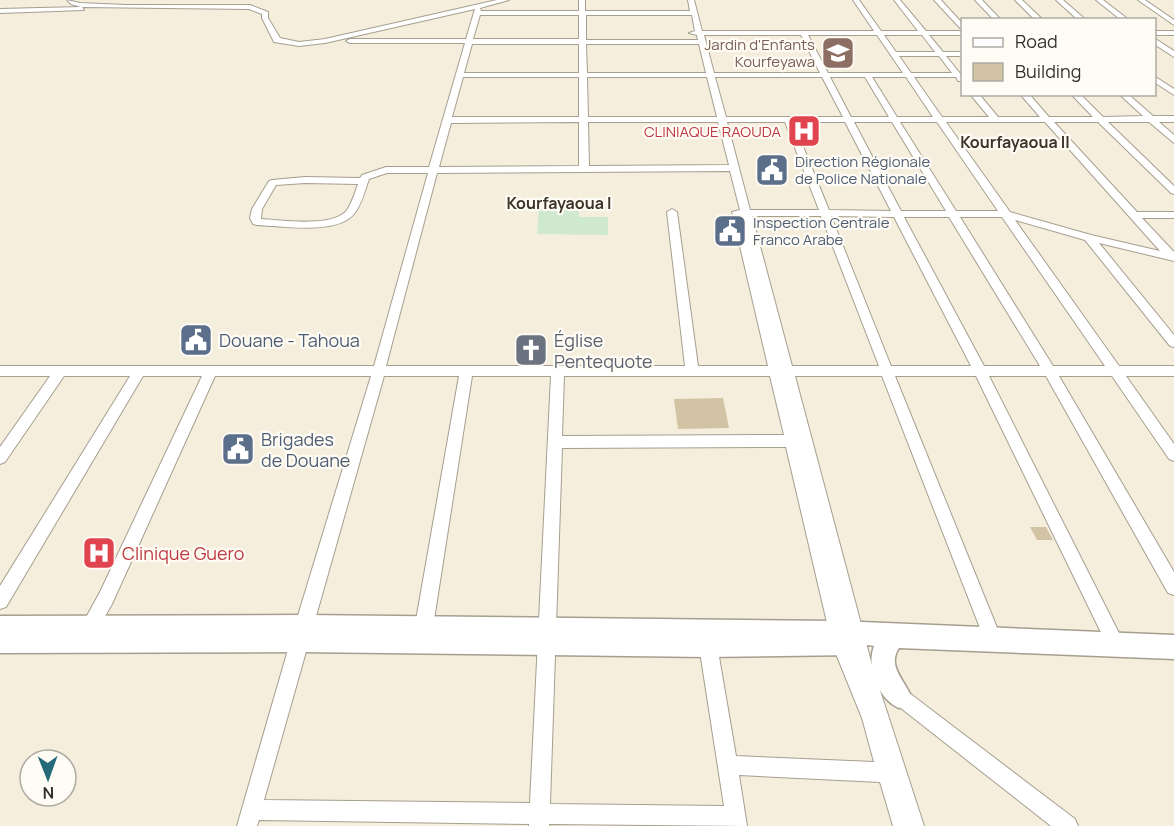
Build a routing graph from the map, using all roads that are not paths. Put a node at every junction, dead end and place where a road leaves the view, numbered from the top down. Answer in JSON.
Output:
{"nodes":[{"id":1,"x":70,"y":0,"type":"edge"},
{"id":2,"x":506,"y":0,"type":"edge"},
{"id":3,"x":582,"y":0,"type":"edge"},
{"id":4,"x":685,"y":0,"type":"edge"},
{"id":5,"x":691,"y":0,"type":"edge"},
{"id":6,"x":856,"y":0,"type":"edge"},
{"id":7,"x":897,"y":0,"type":"edge"},
{"id":8,"x":937,"y":0,"type":"edge"},
{"id":9,"x":978,"y":0,"type":"edge"},
{"id":10,"x":1018,"y":0,"type":"edge"},
{"id":11,"x":1059,"y":0,"type":"edge"},
{"id":12,"x":1099,"y":0,"type":"edge"},
{"id":13,"x":1141,"y":0,"type":"edge"},
{"id":14,"x":478,"y":6,"type":"edge"},
{"id":15,"x":126,"y":7,"type":"junction"},
{"id":16,"x":0,"y":11,"type":"edge"},
{"id":17,"x":692,"y":13,"type":"junction"},
{"id":18,"x":582,"y":14,"type":"junction"},
{"id":19,"x":996,"y":18,"type":"edge"},
{"id":20,"x":1038,"y":18,"type":"edge"},
{"id":21,"x":1081,"y":18,"type":"edge"},
{"id":22,"x":1123,"y":18,"type":"edge"},
{"id":23,"x":1174,"y":23,"type":"edge"},
{"id":24,"x":961,"y":25,"type":"edge"},
{"id":25,"x":803,"y":33,"type":"junction"},
{"id":26,"x":879,"y":33,"type":"junction"},
{"id":27,"x":923,"y":33,"type":"junction"},
{"id":28,"x":961,"y":33,"type":"edge"},
{"id":29,"x":1156,"y":33,"type":"edge"},
{"id":30,"x":1174,"y":33,"type":"edge"},
{"id":31,"x":697,"y":37,"type":"junction"},
{"id":32,"x":326,"y":41,"type":"junction"},
{"id":33,"x":1156,"y":41,"type":"edge"},
{"id":34,"x":469,"y":42,"type":"junction"},
{"id":35,"x":582,"y":42,"type":"junction"},
{"id":36,"x":894,"y":54,"type":"junction"},
{"id":37,"x":941,"y":54,"type":"junction"},
{"id":38,"x":961,"y":54,"type":"edge"},
{"id":39,"x":1174,"y":55,"type":"edge"},
{"id":40,"x":823,"y":74,"type":"junction"},
{"id":41,"x":460,"y":75,"type":"junction"},
{"id":42,"x":582,"y":75,"type":"junction"},
{"id":43,"x":707,"y":75,"type":"junction"},
{"id":44,"x":867,"y":75,"type":"junction"},
{"id":45,"x":909,"y":75,"type":"junction"},
{"id":46,"x":960,"y":78,"type":"edge"},
{"id":47,"x":1156,"y":79,"type":"edge"},
{"id":48,"x":1174,"y":93,"type":"edge"},
{"id":49,"x":976,"y":96,"type":"edge"},
{"id":50,"x":1026,"y":96,"type":"edge"},
{"id":51,"x":1077,"y":96,"type":"edge"},
{"id":52,"x":1125,"y":96,"type":"edge"},
{"id":53,"x":848,"y":119,"type":"junction"},
{"id":54,"x":893,"y":119,"type":"junction"},
{"id":55,"x":939,"y":119,"type":"junction"},
{"id":56,"x":995,"y":119,"type":"junction"},
{"id":57,"x":1046,"y":119,"type":"junction"},
{"id":58,"x":1100,"y":119,"type":"junction"},
{"id":59,"x":1151,"y":119,"type":"junction"},
{"id":60,"x":1174,"y":119,"type":"edge"},
{"id":61,"x":447,"y":120,"type":"junction"},
{"id":62,"x":582,"y":120,"type":"junction"},
{"id":63,"x":718,"y":120,"type":"junction"},
{"id":64,"x":788,"y":120,"type":"junction"},
{"id":65,"x":1174,"y":140,"type":"edge"},
{"id":66,"x":584,"y":168,"type":"junction"},
{"id":67,"x":730,"y":168,"type":"junction"},
{"id":68,"x":434,"y":170,"type":"junction"},
{"id":69,"x":364,"y":182,"type":"dead end"},
{"id":70,"x":1174,"y":191,"type":"edge"},
{"id":71,"x":672,"y":212,"type":"dead end"},
{"id":72,"x":742,"y":213,"type":"junction"},
{"id":73,"x":825,"y":214,"type":"junction"},
{"id":74,"x":898,"y":214,"type":"junction"},
{"id":75,"x":952,"y":214,"type":"junction"},
{"id":76,"x":1005,"y":214,"type":"junction"},
{"id":77,"x":1134,"y":215,"type":"junction"},
{"id":78,"x":1174,"y":215,"type":"edge"},
{"id":79,"x":1089,"y":238,"type":"junction"},
{"id":80,"x":1173,"y":258,"type":"edge"},
{"id":81,"x":1174,"y":343,"type":"edge"},
{"id":82,"x":1049,"y":370,"type":"junction"},
{"id":83,"x":0,"y":371,"type":"edge"},
{"id":84,"x":60,"y":371,"type":"junction"},
{"id":85,"x":139,"y":371,"type":"junction"},
{"id":86,"x":211,"y":371,"type":"junction"},
{"id":87,"x":380,"y":371,"type":"junction"},
{"id":88,"x":466,"y":371,"type":"junction"},
{"id":89,"x":558,"y":371,"type":"junction"},
{"id":90,"x":692,"y":371,"type":"junction"},
{"id":91,"x":782,"y":371,"type":"junction"},
{"id":92,"x":886,"y":371,"type":"junction"},
{"id":93,"x":980,"y":371,"type":"junction"},
{"id":94,"x":1116,"y":371,"type":"junction"},
{"id":95,"x":1174,"y":371,"type":"edge"},
{"id":96,"x":793,"y":441,"type":"junction"},
{"id":97,"x":555,"y":442,"type":"junction"},
{"id":98,"x":1174,"y":455,"type":"edge"},
{"id":99,"x":0,"y":458,"type":"edge"},
{"id":100,"x":1174,"y":587,"type":"edge"},
{"id":101,"x":0,"y":601,"type":"edge"},
{"id":102,"x":0,"y":627,"type":"edge"},
{"id":103,"x":424,"y":627,"type":"junction"},
{"id":104,"x":86,"y":633,"type":"junction"},
{"id":105,"x":302,"y":633,"type":"junction"},
{"id":106,"x":547,"y":635,"type":"junction"},
{"id":107,"x":848,"y":638,"type":"junction"},
{"id":108,"x":899,"y":638,"type":"junction"},
{"id":109,"x":993,"y":640,"type":"junction"},
{"id":110,"x":0,"y":641,"type":"edge"},
{"id":111,"x":708,"y":645,"type":"junction"},
{"id":112,"x":1116,"y":645,"type":"junction"},
{"id":113,"x":1174,"y":647,"type":"edge"},
{"id":114,"x":864,"y":669,"type":"junction"},
{"id":115,"x":900,"y":696,"type":"junction"},
{"id":116,"x":728,"y":765,"type":"junction"},
{"id":117,"x":893,"y":773,"type":"junction"},
{"id":118,"x":249,"y":818,"type":"edge"},
{"id":119,"x":539,"y":820,"type":"edge"},
{"id":120,"x":736,"y":821,"type":"edge"},
{"id":121,"x":903,"y":826,"type":"edge"},
{"id":122,"x":914,"y":826,"type":"edge"},
{"id":123,"x":1068,"y":826,"type":"edge"}],
"edges":[{"from":1,"to":15,"type":"street"},
{"from":2,"to":14,"type":"street"},
{"from":3,"to":18,"type":"street"},
{"from":4,"to":17,"type":"street"},
{"from":5,"to":17,"type":"street"},
{"from":6,"to":26,"type":"street"},
{"from":7,"to":27,"type":"street"},
{"from":8,"to":24,"type":"street"},
{"from":9,"to":19,"type":"street"},
{"from":10,"to":20,"type":"street"},
{"from":11,"to":21,"type":"street"},
{"from":12,"to":22,"type":"street"},
{"from":13,"to":23,"type":"street"},
{"from":14,"to":18,"type":"street"},
{"from":14,"to":32,"type":"street"},
{"from":14,"to":34,"type":"street"},
{"from":15,"to":16,"type":"street"},
{"from":15,"to":32,"type":"street"},
{"from":17,"to":18,"type":"street"},
{"from":17,"to":31,"type":"street"},
{"from":18,"to":35,"type":"street"},
{"from":25,"to":26,"type":"street"},
{"from":25,"to":31,"type":"street"},
{"from":25,"to":40,"type":"street"},
{"from":26,"to":27,"type":"street"},
{"from":26,"to":36,"type":"street"},
{"from":27,"to":28,"type":"street"},
{"from":27,"to":37,"type":"street"},
{"from":29,"to":30,"type":"street"},
{"from":31,"to":35,"type":"street"},
{"from":31,"to":43,"type":"street"},
{"from":32,"to":34,"type":"street"},
{"from":33,"to":39,"type":"street"},
{"from":34,"to":35,"type":"street"},
{"from":34,"to":41,"type":"street"},
{"from":35,"to":42,"type":"street"},
{"from":36,"to":37,"type":"street"},
{"from":36,"to":45,"type":"street"},
{"from":37,"to":38,"type":"street"},
{"from":37,"to":46,"type":"street"},
{"from":40,"to":43,"type":"street"},
{"from":40,"to":44,"type":"street"},
{"from":40,"to":53,"type":"street"},
{"from":41,"to":42,"type":"street"},
{"from":41,"to":61,"type":"street"},
{"from":42,"to":43,"type":"street"},
{"from":42,"to":62,"type":"street"},
{"from":43,"to":63,"type":"street"},
{"from":44,"to":45,"type":"street"},
{"from":44,"to":54,"type":"street"},
{"from":45,"to":46,"type":"street"},
{"from":45,"to":55,"type":"street"},
{"from":47,"to":48,"type":"street"},
{"from":49,"to":56,"type":"street"},
{"from":50,"to":57,"type":"street"},
{"from":51,"to":58,"type":"street"},
{"from":52,"to":59,"type":"street"},
{"from":53,"to":54,"type":"street"},
{"from":53,"to":64,"type":"street"},
{"from":53,"to":74,"type":"street"},
{"from":54,"to":55,"type":"street"},
{"from":54,"to":75,"type":"street"},
{"from":55,"to":56,"type":"street"},
{"from":55,"to":76,"type":"street"},
{"from":56,"to":57,"type":"street"},
{"from":57,"to":58,"type":"street"},
{"from":57,"to":77,"type":"street"},
{"from":58,"to":59,"type":"street"},
{"from":58,"to":70,"type":"street"},
{"from":59,"to":60,"type":"street"},
{"from":59,"to":65,"type":"street"},
{"from":61,"to":62,"type":"street"},
{"from":61,"to":68,"type":"street"},
{"from":62,"to":63,"type":"street"},
{"from":62,"to":66,"type":"street"},
{"from":63,"to":64,"type":"street"},
{"from":63,"to":67,"type":"street"},
{"from":64,"to":73,"type":"street"},
{"from":66,"to":67,"type":"street"},
{"from":66,"to":68,"type":"street"},
{"from":67,"to":72,"type":"street"},
{"from":68,"to":69,"type":"street"},
{"from":68,"to":87,"type":"street"},
{"from":71,"to":90,"type":"street"},
{"from":72,"to":73,"type":"street"},
{"from":72,"to":91,"type":"street"},
{"from":73,"to":74,"type":"street"},
{"from":73,"to":92,"type":"street"},
{"from":74,"to":75,"type":"street"},
{"from":74,"to":93,"type":"street"},
{"from":75,"to":76,"type":"street"},
{"from":75,"to":82,"type":"street"},
{"from":76,"to":79,"type":"street"},
{"from":76,"to":94,"type":"street"},
{"from":77,"to":78,"type":"street"},
{"from":77,"to":80,"type":"street"},
{"from":79,"to":80,"type":"street"},
{"from":79,"to":81,"type":"street"},
{"from":82,"to":93,"type":"street"},
{"from":82,"to":94,"type":"street"},
{"from":82,"to":100,"type":"street"},
{"from":83,"to":84,"type":"street"},
{"from":84,"to":85,"type":"street"},
{"from":84,"to":99,"type":"street"},
{"from":85,"to":86,"type":"street"},
{"from":85,"to":101,"type":"street"},
{"from":86,"to":87,"type":"street"},
{"from":86,"to":104,"type":"street"},
{"from":87,"to":88,"type":"street"},
{"from":87,"to":105,"type":"street"},
{"from":88,"to":89,"type":"street"},
{"from":88,"to":103,"type":"street"},
{"from":89,"to":90,"type":"street"},
{"from":89,"to":97,"type":"street"},
{"from":90,"to":91,"type":"street"},
{"from":91,"to":92,"type":"street"},
{"from":91,"to":96,"type":"street"},
{"from":91,"to":107,"type":"street"},
{"from":92,"to":93,"type":"street"},
{"from":92,"to":109,"type":"street"},
{"from":93,"to":112,"type":"street"},
{"from":94,"to":95,"type":"street"},
{"from":94,"to":98,"type":"street"},
{"from":96,"to":97,"type":"street"},
{"from":96,"to":107,"type":"street"},
{"from":97,"to":106,"type":"street"},
{"from":102,"to":104,"type":"main road"},
{"from":103,"to":105,"type":"main road"},
{"from":103,"to":106,"type":"main road"},
{"from":104,"to":105,"type":"main road"},
{"from":104,"to":110,"type":"main road"},
{"from":105,"to":106,"type":"main road"},
{"from":105,"to":118,"type":"street"},
{"from":106,"to":107,"type":"main road"},
{"from":106,"to":111,"type":"main road"},
{"from":106,"to":119,"type":"street"},
{"from":107,"to":108,"type":"main road"},
{"from":107,"to":111,"type":"main road"},
{"from":107,"to":114,"type":"street"},
{"from":107,"to":117,"type":"street"},
{"from":108,"to":109,"type":"main road"},
{"from":108,"to":115,"type":"main road"},
{"from":109,"to":112,"type":"main road"},
{"from":111,"to":116,"type":"street"},
{"from":112,"to":113,"type":"main road"},
{"from":114,"to":115,"type":"street"},
{"from":114,"to":117,"type":"street"},
{"from":115,"to":123,"type":"street"},
{"from":116,"to":117,"type":"street"},
{"from":116,"to":120,"type":"street"},
{"from":117,"to":121,"type":"street"},
{"from":117,"to":122,"type":"street"},
{"from":118,"to":119,"type":"street"},
{"from":119,"to":120,"type":"street"}]}
